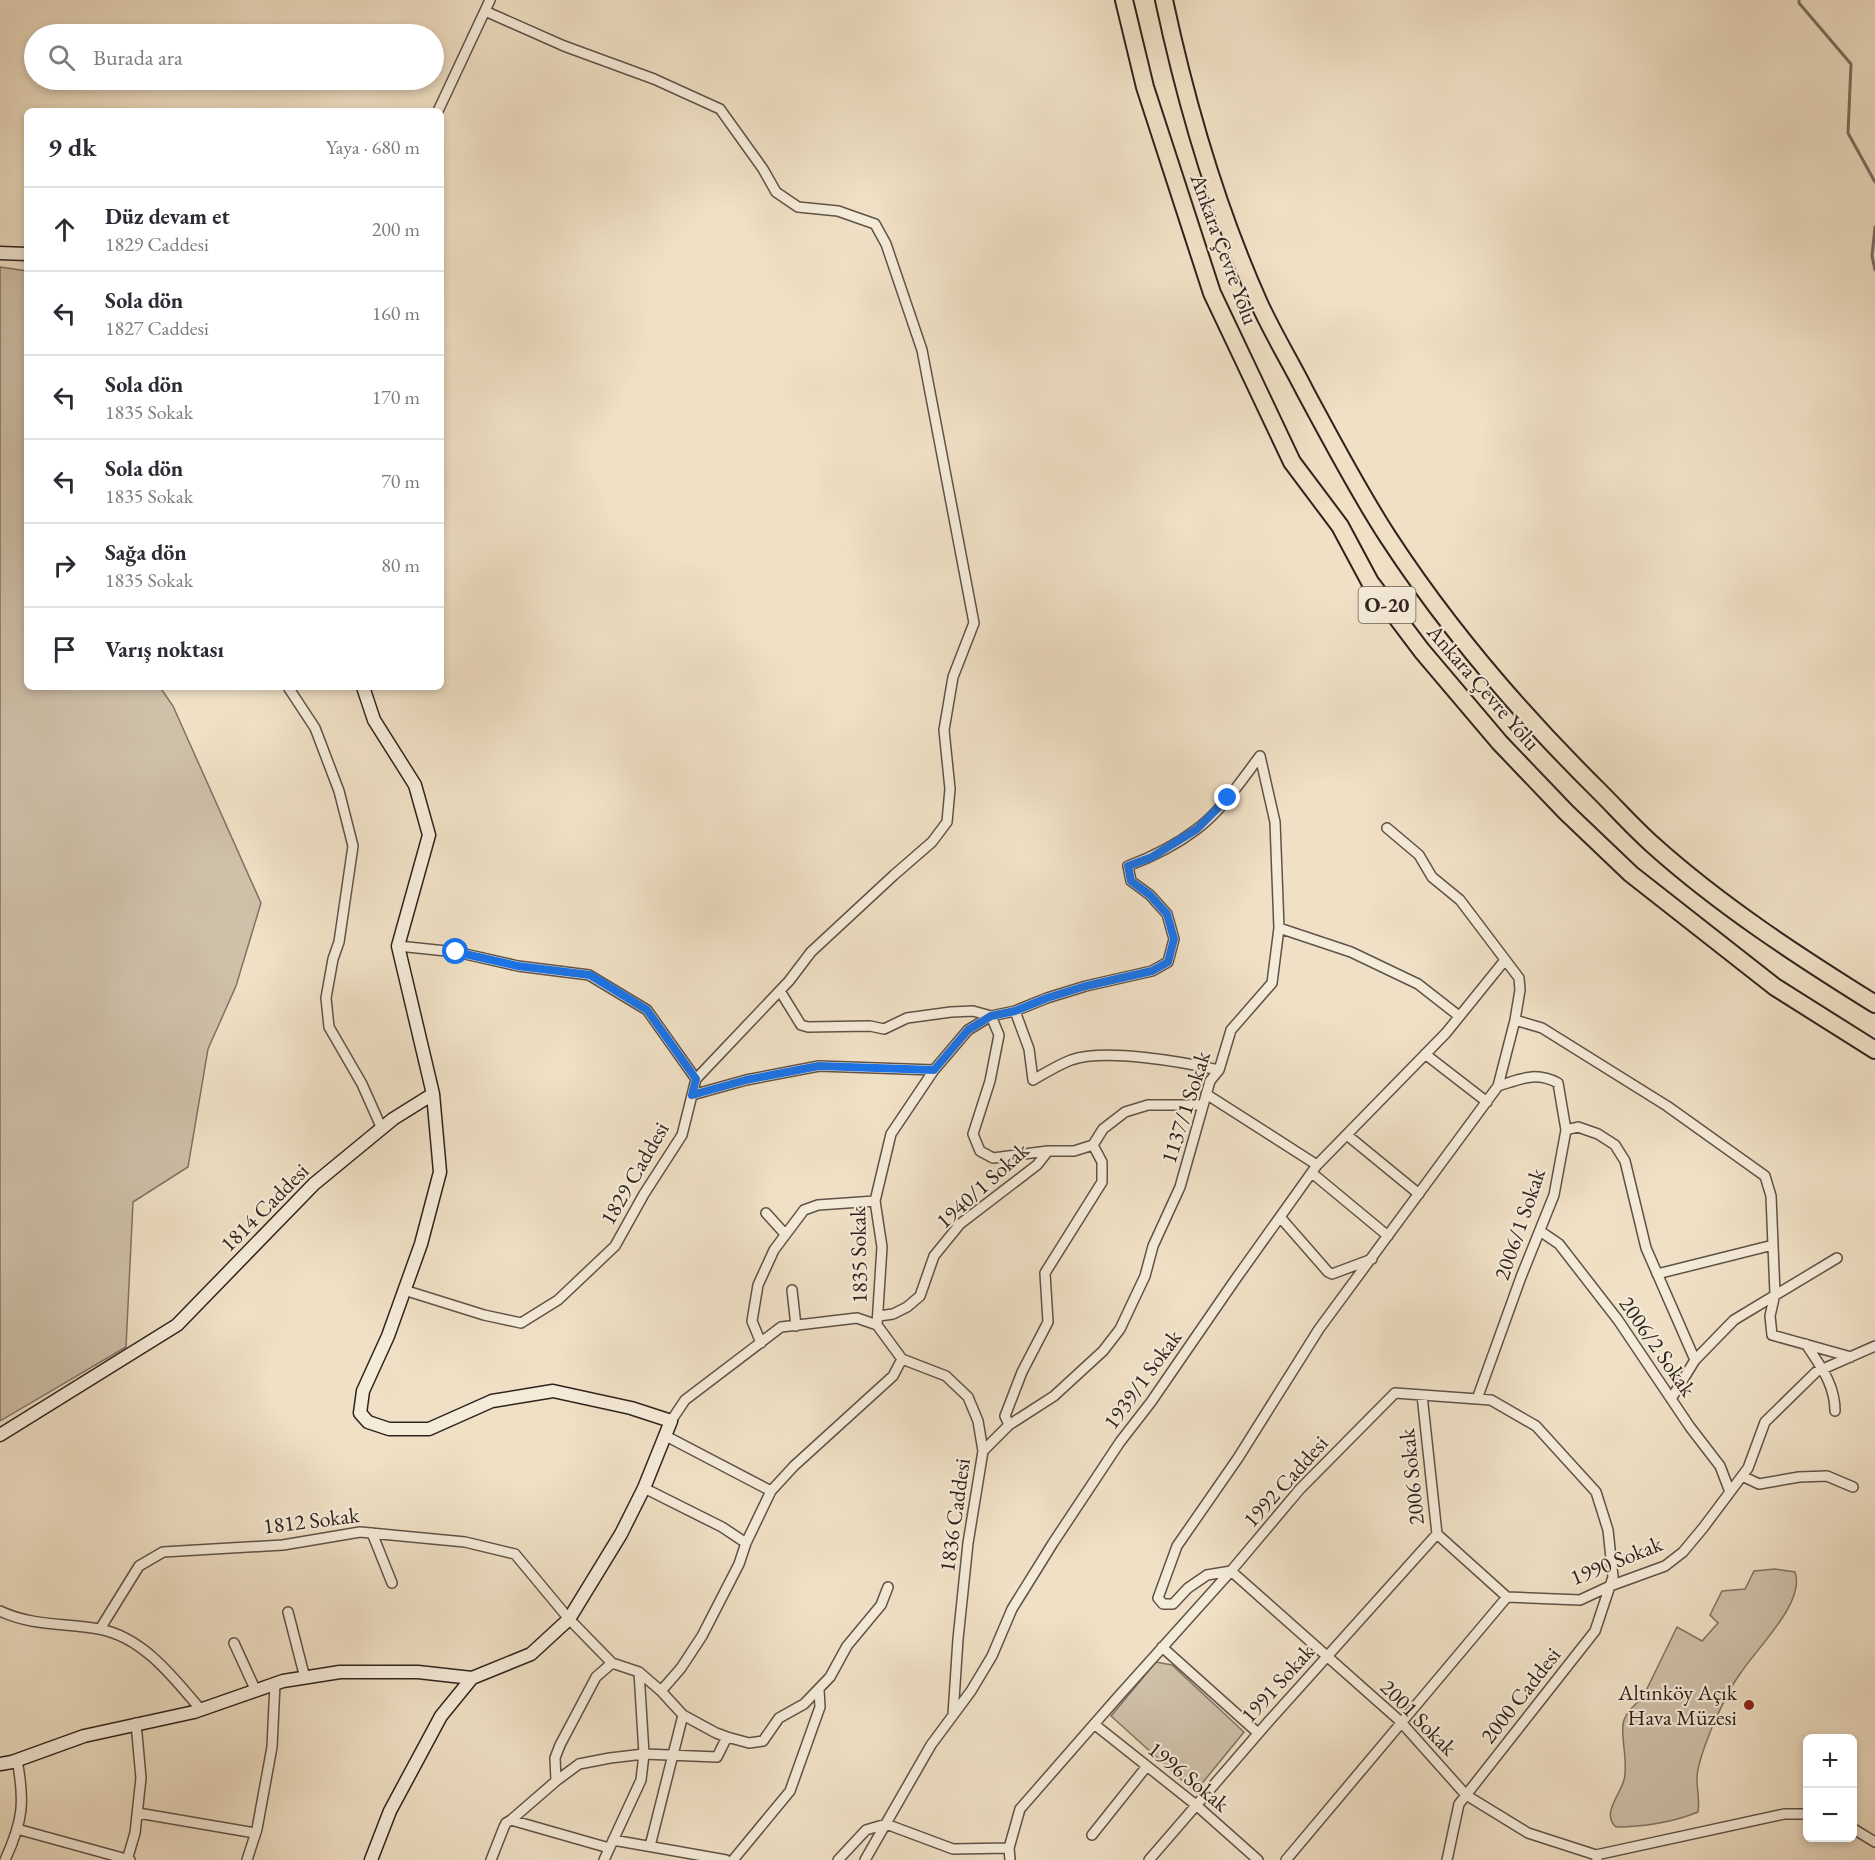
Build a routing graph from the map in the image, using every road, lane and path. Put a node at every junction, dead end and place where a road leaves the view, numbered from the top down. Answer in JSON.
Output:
{"nodes":[{"id":1,"x":490,"y":0,"type":"edge"},
{"id":2,"x":1124,"y":0,"type":"edge"},
{"id":3,"x":1164,"y":0,"type":"edge"},
{"id":4,"x":485,"y":11,"type":"junction"},
{"id":5,"x":439,"y":108,"type":"edge"},
{"id":6,"x":0,"y":253,"type":"edge"},
{"id":7,"x":24,"y":254,"type":"edge"},
{"id":8,"x":290,"y":690,"type":"edge"},
{"id":9,"x":364,"y":690,"type":"edge"},
{"id":10,"x":1260,"y":756,"type":"joint"},
{"id":11,"x":1387,"y":828,"type":"dead end"},
{"id":12,"x":1279,"y":928,"type":"junction"},
{"id":13,"x":398,"y":946,"type":"junction"},
{"id":14,"x":1505,"y":960,"type":"junction"},
{"id":15,"x":780,"y":991,"type":"junction"},
{"id":16,"x":1875,"y":1004,"type":"edge"},
{"id":17,"x":1015,"y":1011,"type":"junction"},
{"id":18,"x":991,"y":1016,"type":"junction"},
{"id":19,"x":1459,"y":1016,"type":"junction"},
{"id":20,"x":1515,"y":1020,"type":"junction"},
{"id":21,"x":1875,"y":1050,"type":"edge"},
{"id":22,"x":1425,"y":1054,"type":"junction"},
{"id":23,"x":934,"y":1070,"type":"junction"},
{"id":24,"x":1219,"y":1070,"type":"junction"},
{"id":25,"x":696,"y":1079,"type":"junction"},
{"id":26,"x":1498,"y":1086,"type":"junction"},
{"id":27,"x":433,"y":1094,"type":"junction"},
{"id":28,"x":1206,"y":1094,"type":"junction"},
{"id":29,"x":692,"y":1095,"type":"junction"},
{"id":30,"x":1487,"y":1102,"type":"junction"},
{"id":31,"x":1203,"y":1105,"type":"junction"},
{"id":32,"x":382,"y":1129,"type":"junction"},
{"id":33,"x":1566,"y":1130,"type":"junction"},
{"id":34,"x":1347,"y":1135,"type":"junction"},
{"id":35,"x":1093,"y":1145,"type":"junction"},
{"id":36,"x":1048,"y":1151,"type":"junction"},
{"id":37,"x":1315,"y":1169,"type":"junction"},
{"id":38,"x":1419,"y":1194,"type":"junction"},
{"id":39,"x":875,"y":1201,"type":"junction"},
{"id":40,"x":766,"y":1213,"type":"dead end"},
{"id":41,"x":1280,"y":1217,"type":"junction"},
{"id":42,"x":1540,"y":1231,"type":"junction"},
{"id":43,"x":785,"y":1234,"type":"junction"},
{"id":44,"x":1389,"y":1236,"type":"junction"},
{"id":45,"x":1773,"y":1245,"type":"junction"},
{"id":46,"x":1837,"y":1258,"type":"dead end"},
{"id":47,"x":1372,"y":1259,"type":"junction"},
{"id":48,"x":1658,"y":1274,"type":"junction"},
{"id":49,"x":404,"y":1290,"type":"junction"},
{"id":50,"x":792,"y":1290,"type":"dead end"},
{"id":51,"x":1775,"y":1294,"type":"junction"},
{"id":52,"x":878,"y":1320,"type":"junction"},
{"id":53,"x":796,"y":1326,"type":"junction"},
{"id":54,"x":760,"y":1343,"type":"junction"},
{"id":55,"x":1806,"y":1344,"type":"junction"},
{"id":56,"x":1875,"y":1346,"type":"edge"},
{"id":57,"x":1851,"y":1357,"type":"junction"},
{"id":58,"x":902,"y":1359,"type":"junction"},
{"id":59,"x":1695,"y":1359,"type":"junction"},
{"id":60,"x":1822,"y":1369,"type":"junction"},
{"id":61,"x":1422,"y":1395,"type":"junction"},
{"id":62,"x":1477,"y":1399,"type":"junction"},
{"id":63,"x":1671,"y":1399,"type":"junction"},
{"id":64,"x":1835,"y":1411,"type":"dead end"},
{"id":65,"x":671,"y":1421,"type":"junction"},
{"id":66,"x":1009,"y":1425,"type":"junction"},
{"id":67,"x":0,"y":1435,"type":"edge"},
{"id":68,"x":664,"y":1435,"type":"junction"},
{"id":69,"x":983,"y":1451,"type":"junction"},
{"id":70,"x":1742,"y":1476,"type":"junction"},
{"id":71,"x":1852,"y":1486,"type":"dead end"},
{"id":72,"x":644,"y":1488,"type":"junction"},
{"id":73,"x":771,"y":1491,"type":"junction"},
{"id":74,"x":1730,"y":1492,"type":"junction"},
{"id":75,"x":372,"y":1533,"type":"junction"},
{"id":76,"x":1437,"y":1534,"type":"junction"},
{"id":77,"x":746,"y":1543,"type":"junction"},
{"id":78,"x":1232,"y":1571,"type":"junction"},
{"id":79,"x":392,"y":1583,"type":"dead end"},
{"id":80,"x":1610,"y":1586,"type":"junction"},
{"id":81,"x":888,"y":1587,"type":"dead end"},
{"id":82,"x":1506,"y":1597,"type":"junction"},
{"id":83,"x":0,"y":1611,"type":"edge"},
{"id":84,"x":288,"y":1612,"type":"dead end"},
{"id":85,"x":569,"y":1620,"type":"junction"},
{"id":86,"x":100,"y":1629,"type":"junction"},
{"id":87,"x":234,"y":1643,"type":"dead end"},
{"id":88,"x":1162,"y":1647,"type":"junction"},
{"id":89,"x":1327,"y":1656,"type":"junction"},
{"id":90,"x":612,"y":1663,"type":"junction"},
{"id":91,"x":639,"y":1672,"type":"junction"},
{"id":92,"x":305,"y":1678,"type":"junction"},
{"id":93,"x":472,"y":1678,"type":"junction"},
{"id":94,"x":275,"y":1684,"type":"junction"},
{"id":95,"x":819,"y":1690,"type":"junction"},
{"id":96,"x":256,"y":1691,"type":"junction"},
{"id":97,"x":661,"y":1691,"type":"junction"},
{"id":98,"x":201,"y":1710,"type":"junction"},
{"id":99,"x":683,"y":1715,"type":"junction"},
{"id":100,"x":953,"y":1715,"type":"junction"},
{"id":101,"x":1400,"y":1721,"type":"junction"},
{"id":102,"x":136,"y":1724,"type":"junction"},
{"id":103,"x":1094,"y":1724,"type":"junction"},
{"id":104,"x":1258,"y":1733,"type":"junction"},
{"id":105,"x":727,"y":1737,"type":"junction"},
{"id":106,"x":644,"y":1754,"type":"junction"},
{"id":107,"x":673,"y":1755,"type":"junction"},
{"id":108,"x":17,"y":1760,"type":"junction"},
{"id":109,"x":0,"y":1764,"type":"edge"},
{"id":110,"x":1147,"y":1766,"type":"junction"},
{"id":111,"x":556,"y":1781,"type":"junction"},
{"id":112,"x":1466,"y":1795,"type":"junction"},
{"id":113,"x":1196,"y":1805,"type":"junction"},
{"id":114,"x":138,"y":1813,"type":"junction"},
{"id":115,"x":1803,"y":1814,"type":"edge"},
{"id":116,"x":511,"y":1820,"type":"junction"},
{"id":117,"x":886,"y":1824,"type":"junction"},
{"id":118,"x":17,"y":1829,"type":"junction"},
{"id":119,"x":1857,"y":1831,"type":"edge"},
{"id":120,"x":255,"y":1833,"type":"junction"},
{"id":121,"x":1092,"y":1835,"type":"dead end"},
{"id":122,"x":1875,"y":1842,"type":"edge"},
{"id":123,"x":611,"y":1844,"type":"junction"},
{"id":124,"x":650,"y":1846,"type":"junction"},
{"id":125,"x":1009,"y":1848,"type":"junction"},
{"id":126,"x":1596,"y":1858,"type":"edge"},
{"id":127,"x":5,"y":1860,"type":"edge"},
{"id":128,"x":128,"y":1860,"type":"edge"},
{"id":129,"x":247,"y":1860,"type":"edge"},
{"id":130,"x":371,"y":1860,"type":"edge"},
{"id":131,"x":491,"y":1860,"type":"edge"},
{"id":132,"x":604,"y":1860,"type":"edge"},
{"id":133,"x":726,"y":1860,"type":"edge"},
{"id":134,"x":733,"y":1860,"type":"edge"},
{"id":135,"x":838,"y":1860,"type":"edge"},
{"id":136,"x":865,"y":1860,"type":"edge"},
{"id":137,"x":1010,"y":1860,"type":"edge"},
{"id":138,"x":1149,"y":1860,"type":"edge"},
{"id":139,"x":1258,"y":1860,"type":"edge"},
{"id":140,"x":1286,"y":1860,"type":"edge"},
{"id":141,"x":1447,"y":1860,"type":"edge"}],
"edges":[{"from":1,"to":4,"type":"street"},
{"from":2,"to":21,"type":"highway","name":"Ankara Çevre Yolu","number":"O-20"},
{"from":3,"to":16,"type":"highway","name":"Ankara Çevre Yolu","number":"O-20"},
{"from":4,"to":5,"type":"street"},
{"from":4,"to":15,"type":"street"},
{"from":6,"to":7,"type":"street"},
{"from":8,"to":32,"type":"street"},
{"from":9,"to":13,"type":"street"},
{"from":10,"to":12,"type":"street","name":"1137/1 Sokak"},
{"from":10,"to":17,"type":"street","name":"1835 Sokak"},
{"from":11,"to":14,"type":"street"},
{"from":12,"to":19,"type":"street"},
{"from":12,"to":24,"type":"street","name":"1137/1 Sokak"},
{"from":13,"to":25,"type":"street"},
{"from":13,"to":27,"type":"street"},
{"from":14,"to":19,"type":"street","name":"1939/1 Sokak"},
{"from":14,"to":20,"type":"street"},
{"from":15,"to":18,"type":"street"},
{"from":15,"to":25,"type":"street"},
{"from":17,"to":18,"type":"street","name":"1835 Sokak"},
{"from":17,"to":24,"type":"street"},
{"from":18,"to":23,"type":"street","name":"1835 Sokak"},
{"from":18,"to":36,"type":"street"},
{"from":19,"to":22,"type":"street","name":"1939/1 Sokak"},
{"from":20,"to":26,"type":"street"},
{"from":20,"to":45,"type":"street"},
{"from":22,"to":30,"type":"street"},
{"from":22,"to":34,"type":"street","name":"1939/1 Sokak"},
{"from":23,"to":29,"type":"street"},
{"from":23,"to":39,"type":"street","name":"1835 Sokak"},
{"from":24,"to":28,"type":"street","name":"1137/1 Sokak"},
{"from":25,"to":29,"type":"street","name":"1829 Caddesi"},
{"from":26,"to":30,"type":"street"},
{"from":26,"to":33,"type":"street","name":"2006/1 Sokak"},
{"from":27,"to":32,"type":"street","name":"1814 Caddesi"},
{"from":27,"to":49,"type":"street"},
{"from":28,"to":31,"type":"street","name":"1137/1 Sokak"},
{"from":28,"to":37,"type":"street"},
{"from":29,"to":49,"type":"street","name":"1829 Caddesi"},
{"from":30,"to":38,"type":"street"},
{"from":31,"to":35,"type":"street"},
{"from":31,"to":66,"type":"street","name":"1137/1 Sokak"},
{"from":32,"to":67,"type":"street","name":"1814 Caddesi"},
{"from":33,"to":42,"type":"street","name":"2006/1 Sokak"},
{"from":33,"to":48,"type":"street"},
{"from":34,"to":37,"type":"street","name":"1939/1 Sokak"},
{"from":34,"to":38,"type":"street"},
{"from":35,"to":36,"type":"street","name":"1940/1 Sokak"},
{"from":35,"to":66,"type":"street"},
{"from":36,"to":52,"type":"street","name":"1940/1 Sokak"},
{"from":37,"to":41,"type":"street","name":"1939/1 Sokak"},
{"from":37,"to":44,"type":"street"},
{"from":38,"to":44,"type":"street"},
{"from":39,"to":43,"type":"street"},
{"from":39,"to":52,"type":"street","name":"1835 Sokak"},
{"from":40,"to":43,"type":"street"},
{"from":41,"to":47,"type":"street"},
{"from":41,"to":100,"type":"street","name":"1939/1 Sokak"},
{"from":42,"to":62,"type":"street","name":"2006/1 Sokak"},
{"from":42,"to":63,"type":"street","name":"2006/2 Sokak"},
{"from":43,"to":54,"type":"street"},
{"from":44,"to":47,"type":"street"},
{"from":45,"to":48,"type":"street"},
{"from":45,"to":51,"type":"street"},
{"from":46,"to":51,"type":"street"},
{"from":47,"to":78,"type":"street"},
{"from":48,"to":59,"type":"street"},
{"from":49,"to":65,"type":"street"},
{"from":50,"to":53,"type":"street"},
{"from":51,"to":55,"type":"street"},
{"from":51,"to":59,"type":"street"},
{"from":52,"to":53,"type":"street"},
{"from":52,"to":58,"type":"street"},
{"from":53,"to":54,"type":"street"},
{"from":54,"to":65,"type":"street"},
{"from":55,"to":57,"type":"street"},
{"from":55,"to":60,"type":"street"},
{"from":56,"to":57,"type":"street","name":"1990 Sokak"},
{"from":57,"to":60,"type":"street","name":"1990 Sokak"},
{"from":58,"to":69,"type":"street","name":"1836 Caddesi"},
{"from":58,"to":73,"type":"street"},
{"from":59,"to":63,"type":"street"},
{"from":60,"to":64,"type":"street"},
{"from":60,"to":70,"type":"street","name":"1990 Sokak"},
{"from":61,"to":62,"type":"street","name":"1992 Caddesi"},
{"from":61,"to":76,"type":"street","name":"2006 Sokak"},
{"from":61,"to":78,"type":"street","name":"1992 Caddesi"},
{"from":62,"to":80,"type":"street","name":"1992 Caddesi"},
{"from":63,"to":74,"type":"street","name":"2006/2 Sokak"},
{"from":65,"to":68,"type":"street"},
{"from":66,"to":69,"type":"street","name":"1137/1 Sokak"},
{"from":68,"to":72,"type":"street"},
{"from":68,"to":73,"type":"street"},
{"from":69,"to":100,"type":"street","name":"1836 Caddesi"},
{"from":70,"to":71,"type":"street"},
{"from":70,"to":74,"type":"street","name":"1990 Sokak"},
{"from":72,"to":77,"type":"street"},
{"from":72,"to":85,"type":"street"},
{"from":73,"to":77,"type":"street"},
{"from":74,"to":80,"type":"street","name":"1990 Sokak"},
{"from":75,"to":79,"type":"street"},
{"from":75,"to":85,"type":"street","name":"1812 Sokak"},
{"from":75,"to":86,"type":"street","name":"1812 Sokak"},
{"from":76,"to":82,"type":"street","name":"2006 Sokak"},
{"from":76,"to":89,"type":"street","name":"1991 Sokak"},
{"from":77,"to":97,"type":"street"},
{"from":78,"to":88,"type":"street","name":"1992 Caddesi"},
{"from":78,"to":89,"type":"street","name":"2001 Sokak"},
{"from":80,"to":82,"type":"street","name":"1990 Sokak"},
{"from":80,"to":112,"type":"street","name":"2000 Caddesi"},
{"from":81,"to":95,"type":"street"},
{"from":82,"to":101,"type":"street"},
{"from":83,"to":86,"type":"street"},
{"from":84,"to":92,"type":"street"},
{"from":85,"to":90,"type":"street","name":"1812 Sokak"},
{"from":85,"to":93,"type":"street"},
{"from":86,"to":98,"type":"street"},
{"from":87,"to":96,"type":"street"},
{"from":88,"to":103,"type":"street","name":"1992 Caddesi"},
{"from":88,"to":104,"type":"street"},
{"from":89,"to":101,"type":"street","name":"2001 Sokak"},
{"from":89,"to":104,"type":"street","name":"1991 Sokak"},
{"from":90,"to":91,"type":"street"},
{"from":90,"to":111,"type":"street"},
{"from":91,"to":97,"type":"street"},
{"from":91,"to":106,"type":"street"},
{"from":92,"to":93,"type":"street"},
{"from":92,"to":94,"type":"street"},
{"from":93,"to":130,"type":"street"},
{"from":94,"to":96,"type":"street"},
{"from":94,"to":120,"type":"street"},
{"from":95,"to":105,"type":"street"},
{"from":95,"to":134,"type":"street"},
{"from":96,"to":98,"type":"street"},
{"from":97,"to":99,"type":"street"},
{"from":98,"to":102,"type":"street"},
{"from":99,"to":105,"type":"street"},
{"from":99,"to":107,"type":"street"},
{"from":100,"to":117,"type":"street","name":"1939/1 Sokak"},
{"from":101,"to":112,"type":"street","name":"2001 Sokak"},
{"from":101,"to":140,"type":"street"},
{"from":102,"to":108,"type":"street"},
{"from":102,"to":114,"type":"street"},
{"from":103,"to":110,"type":"street","name":"1996 Sokak"},
{"from":103,"to":125,"type":"street","name":"1992 Caddesi"},
{"from":104,"to":113,"type":"street","name":"1991 Sokak"},
{"from":105,"to":107,"type":"street"},
{"from":106,"to":107,"type":"street"},
{"from":106,"to":111,"type":"street"},
{"from":106,"to":123,"type":"street"},
{"from":107,"to":124,"type":"street"},
{"from":108,"to":109,"type":"street"},
{"from":108,"to":118,"type":"street"},
{"from":110,"to":113,"type":"street","name":"1996 Sokak"},
{"from":110,"to":121,"type":"street"},
{"from":111,"to":116,"type":"street"},
{"from":112,"to":126,"type":"street","name":"2001 Sokak"},
{"from":112,"to":141,"type":"street","name":"2000 Caddesi"},
{"from":113,"to":138,"type":"street","name":"1991 Sokak"},
{"from":113,"to":139,"type":"street","name":"1996 Sokak"},
{"from":114,"to":120,"type":"street"},
{"from":114,"to":128,"type":"street"},
{"from":115,"to":126,"type":"street"},
{"from":116,"to":123,"type":"street"},
{"from":116,"to":131,"type":"street"},
{"from":117,"to":125,"type":"street"},
{"from":117,"to":135,"type":"street"},
{"from":117,"to":136,"type":"street","name":"1939/1 Sokak"},
{"from":118,"to":127,"type":"street"},
{"from":118,"to":128,"type":"street"},
{"from":119,"to":122,"type":"street"},
{"from":120,"to":129,"type":"street"},
{"from":123,"to":124,"type":"street"},
{"from":123,"to":132,"type":"street"},
{"from":124,"to":133,"type":"street"},
{"from":125,"to":137,"type":"street","name":"1992 Caddesi"}]}
